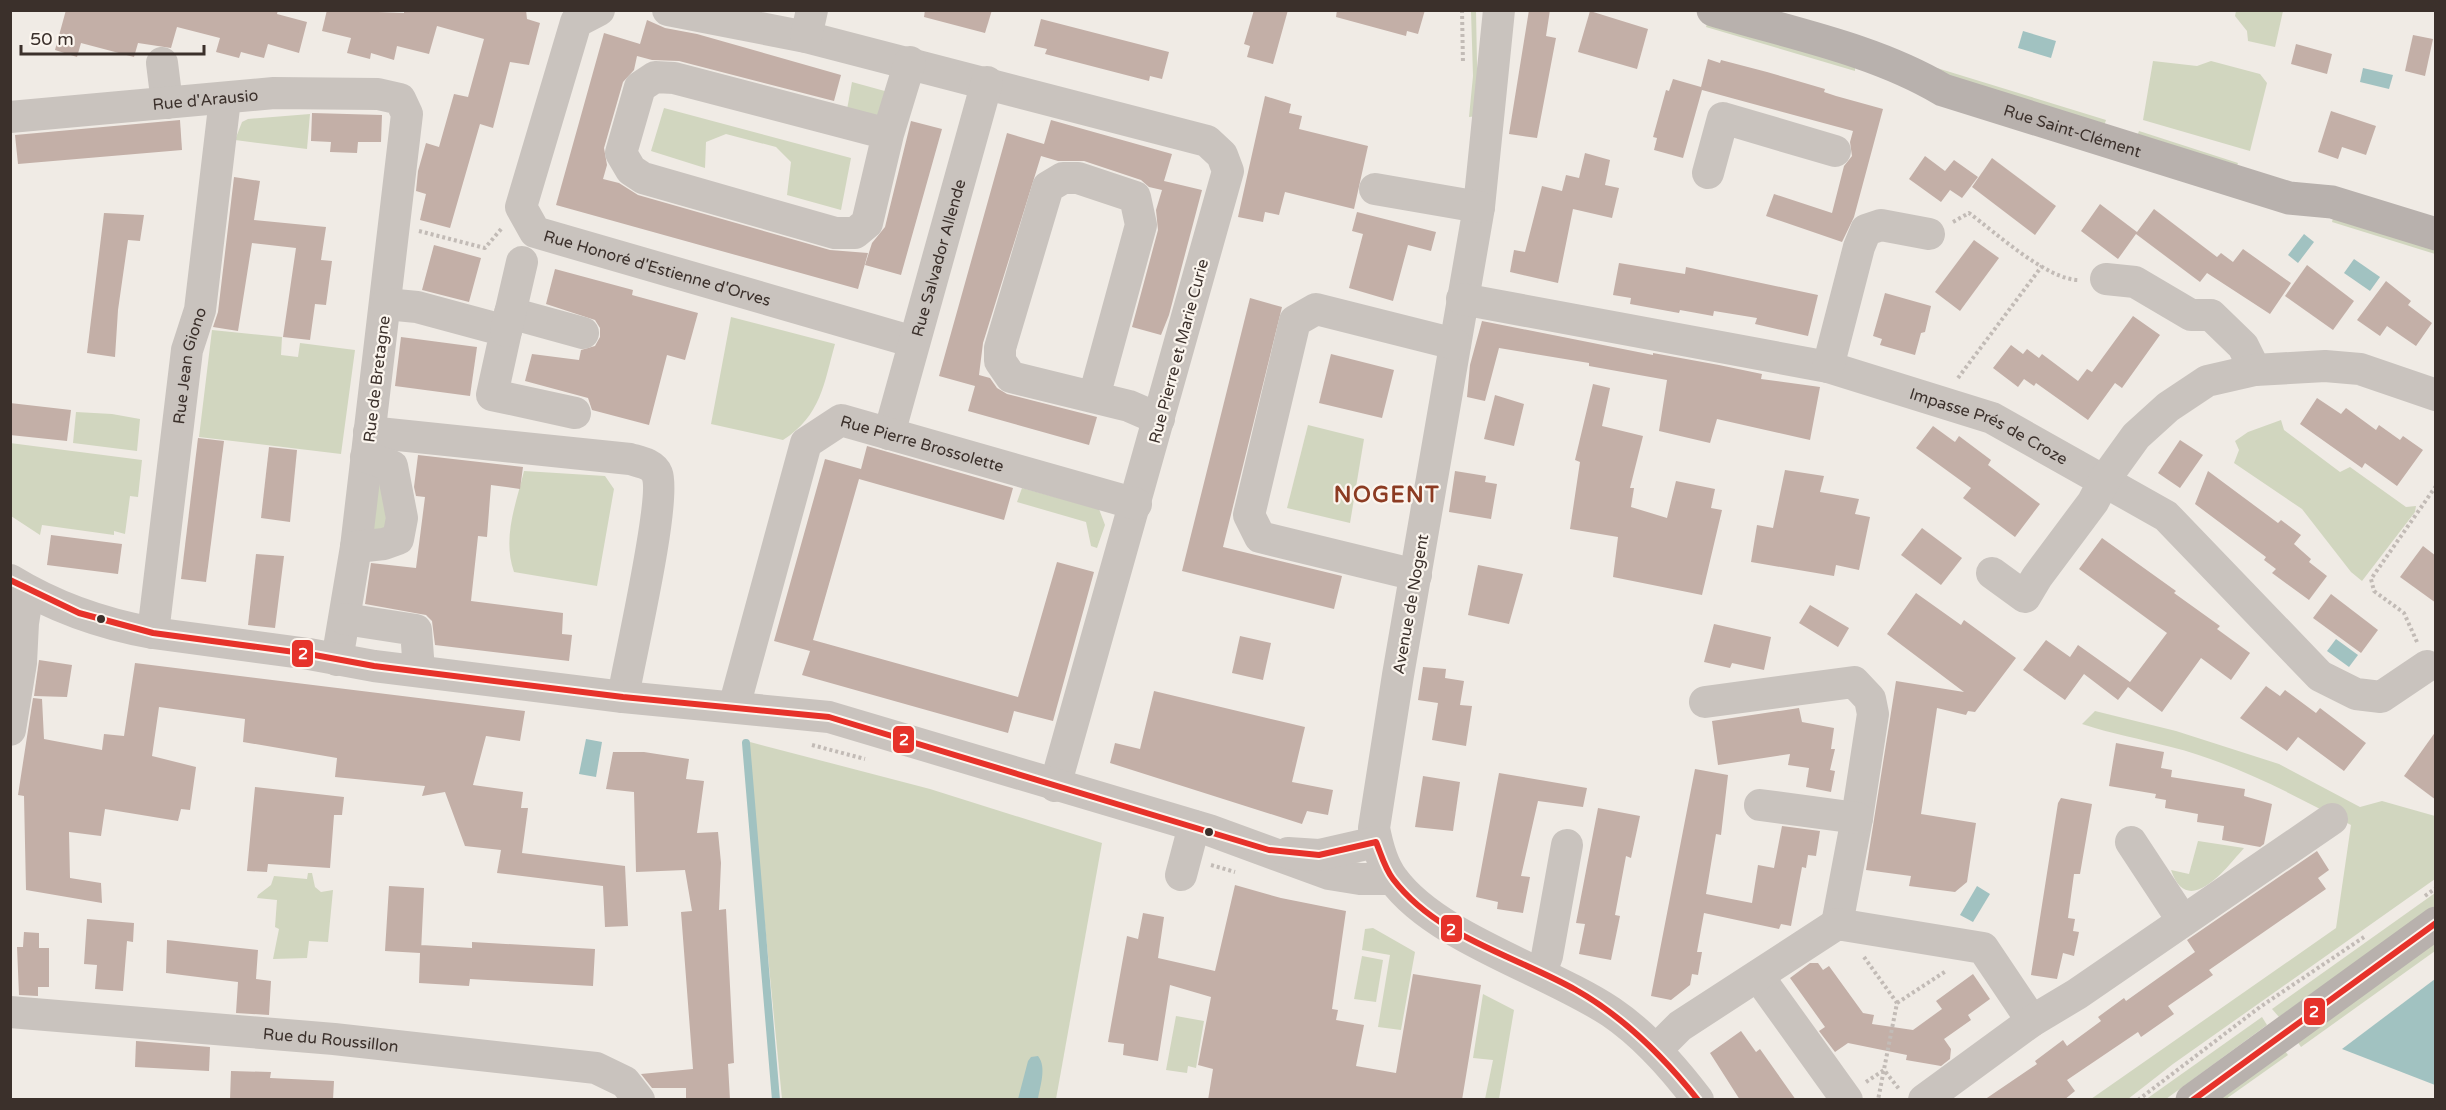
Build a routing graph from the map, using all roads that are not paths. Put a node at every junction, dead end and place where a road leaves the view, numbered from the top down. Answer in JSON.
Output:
{"nodes":[{"id":1,"x":598,"y":10,"type":"edge"},
{"id":2,"x":668,"y":10,"type":"edge"},
{"id":3,"x":1484,"y":10,"type":"edge"},
{"id":4,"x":1499,"y":10,"type":"edge"},
{"id":5,"x":1713,"y":10,"type":"edge"},
{"id":6,"x":809,"y":24,"type":"edge"},
{"id":7,"x":162,"y":63,"type":"dead end"},
{"id":8,"x":910,"y":63,"type":"junction"},
{"id":9,"x":987,"y":82,"type":"junction"},
{"id":10,"x":225,"y":99,"type":"junction"},
{"id":11,"x":400,"y":99,"type":"joint"},
{"id":12,"x":167,"y":103,"type":"junction"},
{"id":13,"x":1489,"y":115,"type":"junction"},
{"id":14,"x":10,"y":117,"type":"edge"},
{"id":15,"x":888,"y":134,"type":"junction"},
{"id":16,"x":1835,"y":151,"type":"dead end"},
{"id":17,"x":1708,"y":173,"type":"dead end"},
{"id":18,"x":1375,"y":189,"type":"dead end"},
{"id":19,"x":1479,"y":207,"type":"junction"},
{"id":20,"x":1929,"y":234,"type":"road end"},
{"id":21,"x":2436,"y":234,"type":"edge"},
{"id":22,"x":522,"y":262,"type":"dead end"},
{"id":23,"x":2106,"y":279,"type":"road end"},
{"id":24,"x":1462,"y":299,"type":"junction"},
{"id":25,"x":386,"y":304,"type":"junction"},
{"id":26,"x":508,"y":322,"type":"junction"},
{"id":27,"x":583,"y":333,"type":"dead end"},
{"id":28,"x":914,"y":342,"type":"junction"},
{"id":29,"x":1455,"y":344,"type":"junction"},
{"id":30,"x":1828,"y":367,"type":"junction"},
{"id":31,"x":2255,"y":370,"type":"junction"},
{"id":32,"x":2436,"y":395,"type":"edge"},
{"id":33,"x":1094,"y":397,"type":"junction"},
{"id":34,"x":575,"y":413,"type":"dead end"},
{"id":35,"x":1159,"y":419,"type":"junction"},
{"id":36,"x":889,"y":434,"type":"junction"},
{"id":37,"x":368,"y":445,"type":"junction"},
{"id":38,"x":2104,"y":479,"type":"junction"},
{"id":39,"x":1136,"y":504,"type":"junction"},
{"id":40,"x":356,"y":547,"type":"junction"},
{"id":41,"x":1992,"y":573,"type":"dead end"},
{"id":42,"x":1416,"y":575,"type":"junction"},
{"id":43,"x":19,"y":586,"type":"edge"},
{"id":44,"x":345,"y":619,"type":"junction"},
{"id":45,"x":153,"y":633,"type":"junction"},
{"id":46,"x":338,"y":660,"type":"junction"},
{"id":47,"x":2427,"y":666,"type":"road end"},
{"id":48,"x":419,"y":671,"type":"junction"},
{"id":49,"x":622,"y":697,"type":"junction"},
{"id":50,"x":1706,"y":702,"type":"dead end"},
{"id":51,"x":734,"y":707,"type":"junction"},
{"id":52,"x":10,"y":730,"type":"edge"},
{"id":53,"x":1055,"y":786,"type":"junction"},
{"id":54,"x":1760,"y":805,"type":"dead end"},
{"id":55,"x":1857,"y":818,"type":"junction"},
{"id":56,"x":2332,"y":819,"type":"dead end"},
{"id":57,"x":1194,"y":826,"type":"junction"},
{"id":58,"x":1376,"y":842,"type":"junction"},
{"id":59,"x":2131,"y":842,"type":"dead end"},
{"id":60,"x":1568,"y":845,"type":"dead end"},
{"id":61,"x":1269,"y":850,"type":"junction"},
{"id":62,"x":1183,"y":867,"type":"road end"},
{"id":63,"x":1392,"y":879,"type":"junction"},
{"id":64,"x":2429,"y":910,"type":"edge"},
{"id":65,"x":2183,"y":921,"type":"junction"},
{"id":66,"x":1836,"y":924,"type":"junction"},
{"id":67,"x":1541,"y":972,"type":"junction"},
{"id":68,"x":1758,"y":976,"type":"junction"},
{"id":69,"x":10,"y":1012,"type":"edge"},
{"id":70,"x":2032,"y":1021,"type":"junction"},
{"id":71,"x":1656,"y":1050,"type":"junction"},
{"id":72,"x":1913,"y":1096,"type":"edge"},
{"id":73,"x":1846,"y":1098,"type":"edge"},
{"id":74,"x":639,"y":1100,"type":"edge"},
{"id":75,"x":1698,"y":1100,"type":"edge"},
{"id":76,"x":2192,"y":1100,"type":"edge"}],
"edges":[{"from":1,"to":28,"type":"street","name":"Rue Honoré d'Estienne d'Orves"},
{"from":2,"to":6,"type":"street"},
{"from":3,"to":13,"type":"street","name":"Avenue de Nogent"},
{"from":4,"to":13,"type":"street","name":"Avenue de Nogent"},
{"from":5,"to":21,"type":"main road","name":"Rue Saint-Clément"},
{"from":6,"to":8,"type":"street"},
{"from":7,"to":12,"type":"street"},
{"from":8,"to":9,"type":"street"},
{"from":8,"to":15,"type":"street"},
{"from":9,"to":28,"type":"street","name":"Rue Salvador Allende"},
{"from":9,"to":35,"type":"street","name":"Rue Pierre et Marie Curie"},
{"from":10,"to":11,"type":"street","name":"Rue d'Arausio"},
{"from":10,"to":12,"type":"street","name":"Rue d'Arausio"},
{"from":10,"to":45,"type":"street","name":"Rue Jean Giono"},
{"from":11,"to":25,"type":"street","name":"Rue de Bretagne"},
{"from":12,"to":14,"type":"street","name":"Rue d'Arausio"},
{"from":13,"to":19,"type":"street","name":"Avenue de Nogent"},
{"from":15,"to":15,"type":"street"},
{"from":16,"to":17,"type":"street"},
{"from":18,"to":19,"type":"street"},
{"from":19,"to":24,"type":"street","name":"Avenue de Nogent"},
{"from":20,"to":30,"type":"street"},
{"from":22,"to":26,"type":"street"},
{"from":23,"to":31,"type":"street"},
{"from":24,"to":29,"type":"street","name":"Avenue de Nogent"},
{"from":24,"to":30,"type":"street","name":"Impasse Prés de Croze"},
{"from":25,"to":26,"type":"street"},
{"from":25,"to":37,"type":"street","name":"Rue de Bretagne"},
{"from":26,"to":27,"type":"street"},
{"from":26,"to":34,"type":"street"},
{"from":28,"to":36,"type":"street","name":"Rue Salvador Allende"},
{"from":29,"to":42,"type":"street","name":"Avenue de Nogent"},
{"from":29,"to":42,"type":"street"},
{"from":30,"to":38,"type":"street","name":"Impasse Prés de Croze"},
{"from":31,"to":32,"type":"street"},
{"from":31,"to":38,"type":"street"},
{"from":33,"to":33,"type":"street"},
{"from":33,"to":35,"type":"street"},
{"from":35,"to":39,"type":"street","name":"Rue Pierre et Marie Curie"},
{"from":36,"to":39,"type":"street","name":"Rue Pierre Brossolette"},
{"from":36,"to":51,"type":"street","name":"Rue Pierre Brossolette"},
{"from":37,"to":40,"type":"street","name":"Rue de Bretagne"},
{"from":37,"to":40,"type":"street"},
{"from":37,"to":49,"type":"street"},
{"from":38,"to":41,"type":"street"},
{"from":38,"to":47,"type":"street","name":"Impasse Prés de Croze"},
{"from":39,"to":53,"type":"street","name":"Rue Pierre et Marie Curie"},
{"from":40,"to":44,"type":"street","name":"Rue de Bretagne"},
{"from":42,"to":58,"type":"street","name":"Avenue de Nogent"},
{"from":43,"to":45,"type":"street"},
{"from":43,"to":52,"type":"street"},
{"from":44,"to":46,"type":"street","name":"Rue de Bretagne"},
{"from":44,"to":48,"type":"street"},
{"from":45,"to":46,"type":"street"},
{"from":46,"to":48,"type":"street"},
{"from":48,"to":49,"type":"street"},
{"from":49,"to":51,"type":"street"},
{"from":50,"to":55,"type":"street"},
{"from":51,"to":53,"type":"street"},
{"from":53,"to":57,"type":"street"},
{"from":54,"to":55,"type":"street"},
{"from":55,"to":66,"type":"street"},
{"from":56,"to":65,"type":"street"},
{"from":57,"to":61,"type":"street"},
{"from":57,"to":62,"type":"street"},
{"from":58,"to":61,"type":"street"},
{"from":58,"to":63,"type":"street","name":"Avenue de Nogent"},
{"from":59,"to":65,"type":"street"},
{"from":60,"to":67,"type":"street"},
{"from":61,"to":63,"type":"street"},
{"from":63,"to":67,"type":"street"},
{"from":64,"to":76,"type":"main road"},
{"from":65,"to":70,"type":"street"},
{"from":66,"to":68,"type":"street"},
{"from":66,"to":70,"type":"street"},
{"from":67,"to":71,"type":"street"},
{"from":68,"to":71,"type":"street"},
{"from":68,"to":73,"type":"street"},
{"from":69,"to":74,"type":"street","name":"Rue du Roussillon"},
{"from":70,"to":72,"type":"street"},
{"from":71,"to":75,"type":"street"}]}
